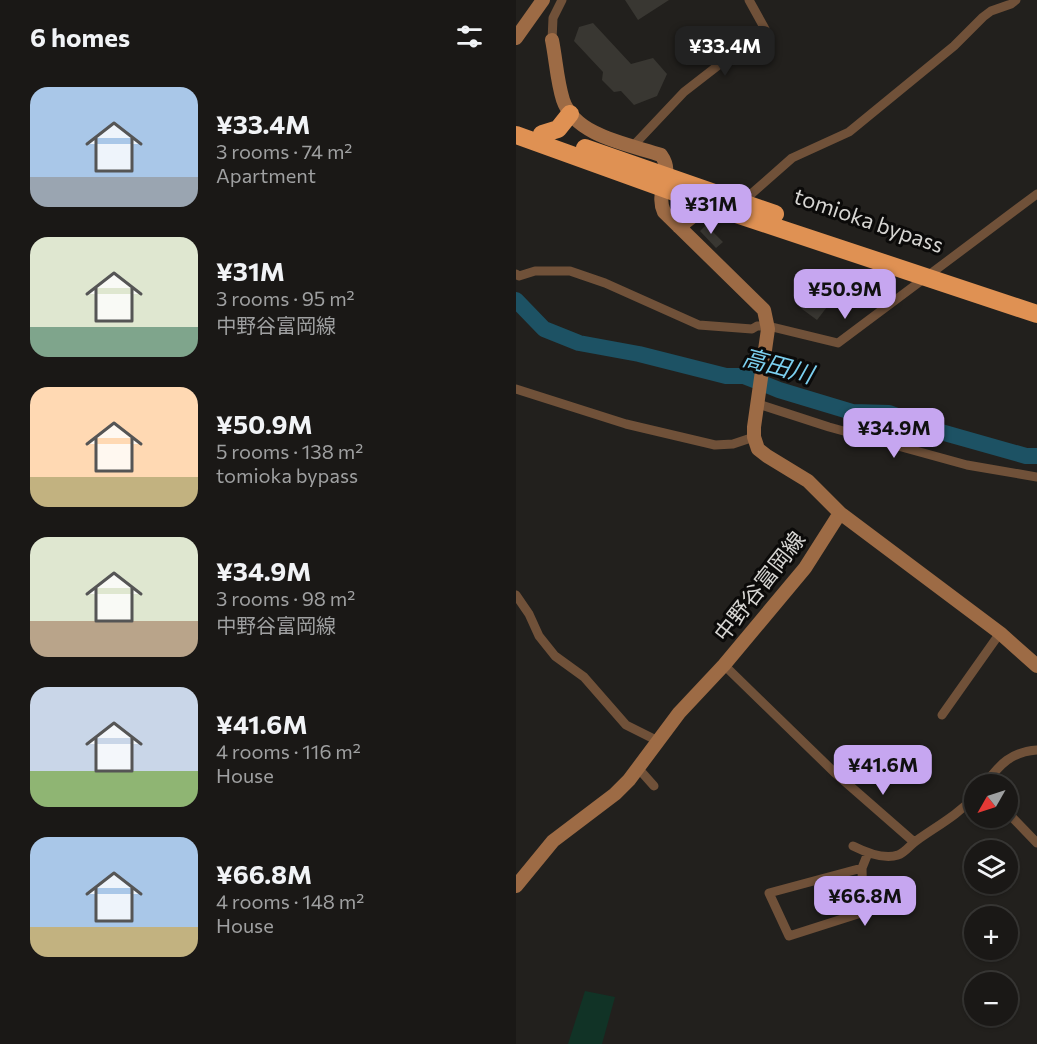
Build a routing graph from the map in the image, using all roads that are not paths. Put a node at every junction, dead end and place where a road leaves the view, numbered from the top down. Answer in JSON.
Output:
{"nodes":[{"id":1,"x":543,"y":0,"type":"edge"},
{"id":2,"x":562,"y":0,"type":"edge"},
{"id":3,"x":749,"y":0,"type":"edge"},
{"id":4,"x":1016,"y":0,"type":"edge"},
{"id":5,"x":516,"y":38,"type":"edge"},
{"id":6,"x":552,"y":40,"type":"joint"},
{"id":7,"x":570,"y":114,"type":"junction"},
{"id":8,"x":516,"y":123,"type":"edge"},
{"id":9,"x":542,"y":134,"type":"junction"},
{"id":10,"x":516,"y":135,"type":"edge"},
{"id":11,"x":633,"y":146,"type":"junction"},
{"id":12,"x":665,"y":182,"type":"junction"},
{"id":13,"x":1037,"y":194,"type":"edge"},
{"id":14,"x":742,"y":202,"type":"junction"},
{"id":15,"x":709,"y":204,"type":"junction"},
{"id":16,"x":679,"y":227,"type":"junction"},
{"id":17,"x":933,"y":273,"type":"junction"},
{"id":18,"x":516,"y":274,"type":"edge"},
{"id":19,"x":1037,"y":302,"type":"edge"},
{"id":20,"x":1037,"y":314,"type":"edge"},
{"id":21,"x":768,"y":328,"type":"junction"},
{"id":22,"x":516,"y":389,"type":"edge"},
{"id":23,"x":759,"y":402,"type":"junction"},
{"id":24,"x":754,"y":437,"type":"junction"},
{"id":25,"x":1037,"y":477,"type":"edge"},
{"id":26,"x":840,"y":513,"type":"junction"},
{"id":27,"x":516,"y":595,"type":"edge"},
{"id":28,"x":1000,"y":633,"type":"junction"},
{"id":29,"x":724,"y":665,"type":"junction"},
{"id":30,"x":1037,"y":666,"type":"edge"},
{"id":31,"x":942,"y":715,"type":"dead end"},
{"id":32,"x":658,"y":741,"type":"junction"},
{"id":33,"x":1037,"y":750,"type":"edge"},
{"id":34,"x":638,"y":768,"type":"junction"},
{"id":35,"x":993,"y":774,"type":"edge"},
{"id":36,"x":654,"y":786,"type":"dead end"},
{"id":37,"x":964,"y":809,"type":"edge"},
{"id":38,"x":1018,"y":823,"type":"edge"},
{"id":39,"x":915,"y":842,"type":"junction"},
{"id":40,"x":1037,"y":843,"type":"edge"},
{"id":41,"x":853,"y":846,"type":"dead end"},
{"id":42,"x":868,"y":853,"type":"junction"},
{"id":43,"x":862,"y":868,"type":"junction"},
{"id":44,"x":516,"y":886,"type":"edge"}],
"edges":[{"from":1,"to":5,"type":"main road"},
{"from":2,"to":6,"type":"street"},
{"from":3,"to":11,"type":"street"},
{"from":4,"to":14,"type":"street"},
{"from":6,"to":7,"type":"main road"},
{"from":7,"to":9,"type":"highway"},
{"from":7,"to":11,"type":"main road"},
{"from":8,"to":9,"type":"highway","name":"tomioka bypass"},
{"from":9,"to":12,"type":"highway","name":"tomioka bypass"},
{"from":10,"to":12,"type":"highway","name":"tomioka bypass"},
{"from":11,"to":12,"type":"main road"},
{"from":12,"to":14,"type":"highway","name":"tomioka bypass"},
{"from":12,"to":15,"type":"highway","name":"tomioka bypass"},
{"from":12,"to":16,"type":"main road"},
{"from":13,"to":17,"type":"street"},
{"from":14,"to":17,"type":"highway","name":"tomioka bypass"},
{"from":15,"to":16,"type":"main road"},
{"from":15,"to":17,"type":"highway","name":"tomioka bypass"},
{"from":16,"to":21,"type":"main road"},
{"from":17,"to":19,"type":"highway","name":"tomioka bypass"},
{"from":17,"to":20,"type":"highway","name":"tomioka bypass"},
{"from":17,"to":21,"type":"street"},
{"from":18,"to":21,"type":"street"},
{"from":21,"to":23,"type":"main road"},
{"from":22,"to":24,"type":"street"},
{"from":23,"to":24,"type":"main road"},
{"from":23,"to":25,"type":"street"},
{"from":24,"to":26,"type":"main road"},
{"from":26,"to":28,"type":"main road"},
{"from":26,"to":29,"type":"main road","name":"中野谷富岡線"},
{"from":27,"to":32,"type":"street"},
{"from":28,"to":30,"type":"main road"},
{"from":28,"to":31,"type":"street"},
{"from":29,"to":32,"type":"main road","name":"中野谷富岡線"},
{"from":29,"to":39,"type":"street"},
{"from":32,"to":34,"type":"main road","name":"中野谷富岡線"},
{"from":33,"to":35,"type":"street"},
{"from":34,"to":36,"type":"street"},
{"from":34,"to":44,"type":"main road","name":"中野谷富岡線"},
{"from":37,"to":39,"type":"street"},
{"from":38,"to":40,"type":"street"},
{"from":39,"to":42,"type":"street"},
{"from":41,"to":42,"type":"street"},
{"from":42,"to":43,"type":"street"},
{"from":43,"to":43,"type":"street"}]}
